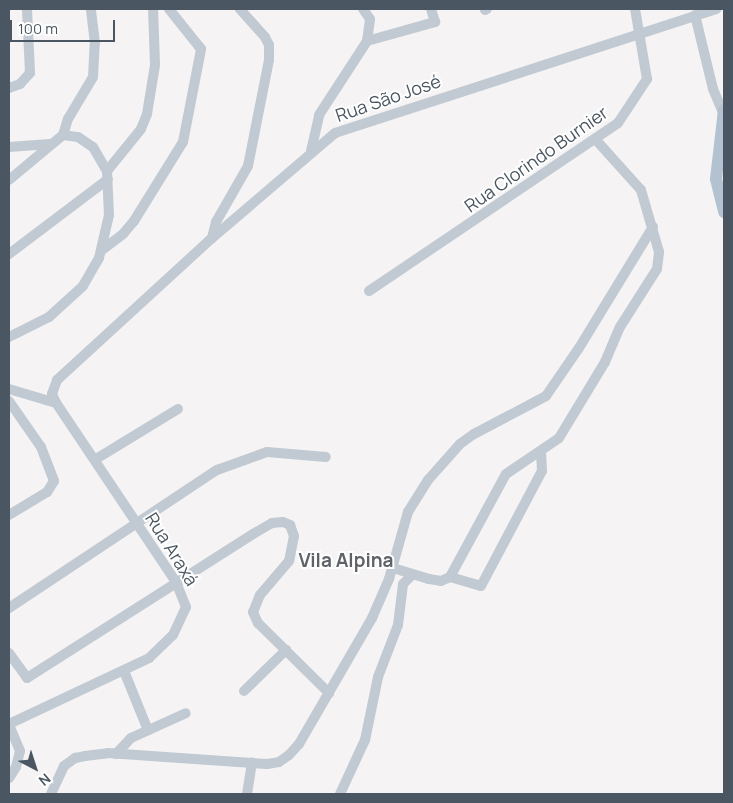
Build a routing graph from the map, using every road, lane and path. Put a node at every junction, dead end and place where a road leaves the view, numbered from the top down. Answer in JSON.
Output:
{"nodes":[{"id":1,"x":28,"y":9,"type":"edge"},
{"id":2,"x":91,"y":9,"type":"edge"},
{"id":3,"x":153,"y":9,"type":"edge"},
{"id":4,"x":169,"y":9,"type":"edge"},
{"id":5,"x":240,"y":9,"type":"edge"},
{"id":6,"x":363,"y":9,"type":"edge"},
{"id":7,"x":431,"y":9,"type":"edge"},
{"id":8,"x":635,"y":9,"type":"edge"},
{"id":9,"x":716,"y":9,"type":"edge"},
{"id":10,"x":695,"y":15,"type":"junction"},
{"id":11,"x":640,"y":33,"type":"junction"},
{"id":12,"x":367,"y":41,"type":"junction"},
{"id":13,"x":9,"y":88,"type":"edge"},
{"id":14,"x":720,"y":98,"type":"edge"},
{"id":15,"x":724,"y":111,"type":"edge"},
{"id":16,"x":63,"y":135,"type":"junction"},
{"id":17,"x":596,"y":140,"type":"junction"},
{"id":18,"x":52,"y":144,"type":"junction"},
{"id":19,"x":9,"y":146,"type":"edge"},
{"id":20,"x":311,"y":151,"type":"junction"},
{"id":21,"x":107,"y":175,"type":"junction"},
{"id":22,"x":9,"y":180,"type":"edge"},
{"id":23,"x":724,"y":212,"type":"edge"},
{"id":24,"x":653,"y":227,"type":"junction"},
{"id":25,"x":211,"y":239,"type":"junction"},
{"id":26,"x":102,"y":250,"type":"junction"},
{"id":27,"x":9,"y":254,"type":"edge"},
{"id":28,"x":369,"y":291,"type":"dead end"},
{"id":29,"x":9,"y":337,"type":"edge"},
{"id":30,"x":9,"y":389,"type":"edge"},
{"id":31,"x":9,"y":402,"type":"edge"},
{"id":32,"x":56,"y":403,"type":"junction"},
{"id":33,"x":178,"y":409,"type":"dead end"},
{"id":34,"x":541,"y":452,"type":"junction"},
{"id":35,"x":326,"y":457,"type":"dead end"},
{"id":36,"x":96,"y":459,"type":"junction"},
{"id":37,"x":9,"y":516,"type":"edge"},
{"id":38,"x":136,"y":522,"type":"junction"},
{"id":39,"x":393,"y":568,"type":"junction"},
{"id":40,"x":411,"y":576,"type":"junction"},
{"id":41,"x":450,"y":577,"type":"junction"},
{"id":42,"x":389,"y":579,"type":"junction"},
{"id":43,"x":176,"y":582,"type":"junction"},
{"id":44,"x":403,"y":584,"type":"junction"},
{"id":45,"x":9,"y":608,"type":"edge"},
{"id":46,"x":286,"y":650,"type":"junction"},
{"id":47,"x":9,"y":653,"type":"edge"},
{"id":48,"x":124,"y":671,"type":"junction"},
{"id":49,"x":244,"y":691,"type":"dead end"},
{"id":50,"x":329,"y":693,"type":"junction"},
{"id":51,"x":186,"y":713,"type":"dead end"},
{"id":52,"x":9,"y":725,"type":"edge"},
{"id":53,"x":148,"y":730,"type":"junction"},
{"id":54,"x":116,"y":754,"type":"junction"},
{"id":55,"x":252,"y":762,"type":"junction"},
{"id":56,"x":9,"y":778,"type":"edge"},
{"id":57,"x":51,"y":794,"type":"edge"},
{"id":58,"x":247,"y":794,"type":"edge"},
{"id":59,"x":340,"y":794,"type":"edge"}],
"edges":[{"from":1,"to":13,"type":"street"},
{"from":2,"to":16,"type":"street"},
{"from":3,"to":21,"type":"street"},
{"from":4,"to":26,"type":"street"},
{"from":5,"to":25,"type":"street"},
{"from":6,"to":12,"type":"street"},
{"from":7,"to":12,"type":"street"},
{"from":8,"to":11,"type":"street","name":"Rua Clorindo Burnier"},
{"from":9,"to":10,"type":"street","name":"Rua São José"},
{"from":10,"to":11,"type":"street","name":"Rua São José"},
{"from":10,"to":14,"type":"street"},
{"from":11,"to":17,"type":"street","name":"Rua Clorindo Burnier"},
{"from":11,"to":20,"type":"street","name":"Rua São José"},
{"from":12,"to":20,"type":"street"},
{"from":14,"to":15,"type":"street"},
{"from":15,"to":23,"type":"main road"},
{"from":16,"to":18,"type":"street"},
{"from":16,"to":21,"type":"street"},
{"from":17,"to":24,"type":"street"},
{"from":17,"to":28,"type":"street","name":"Rua Clorindo Burnier"},
{"from":18,"to":19,"type":"street"},
{"from":18,"to":22,"type":"street"},
{"from":20,"to":25,"type":"street","name":"Rua São José"},
{"from":21,"to":26,"type":"street"},
{"from":21,"to":27,"type":"street"},
{"from":24,"to":34,"type":"street"},
{"from":24,"to":39,"type":"street"},
{"from":25,"to":32,"type":"street","name":"Rua São José"},
{"from":26,"to":29,"type":"street"},
{"from":30,"to":32,"type":"street"},
{"from":31,"to":37,"type":"street"},
{"from":32,"to":36,"type":"street","name":"Rua Araxá"},
{"from":33,"to":36,"type":"street"},
{"from":34,"to":41,"type":"street"},
{"from":34,"to":41,"type":"street"},
{"from":35,"to":38,"type":"street"},
{"from":36,"to":38,"type":"street","name":"Rua Araxá"},
{"from":38,"to":43,"type":"street","name":"Rua Araxá"},
{"from":38,"to":45,"type":"street"},
{"from":39,"to":40,"type":"street"},
{"from":39,"to":42,"type":"street"},
{"from":40,"to":41,"type":"street"},
{"from":40,"to":44,"type":"street"},
{"from":42,"to":44,"type":"street"},
{"from":42,"to":50,"type":"street"},
{"from":43,"to":46,"type":"street"},
{"from":43,"to":47,"type":"street"},
{"from":43,"to":48,"type":"street","name":"Rua Araxá"},
{"from":44,"to":59,"type":"street"},
{"from":46,"to":49,"type":"street"},
{"from":46,"to":50,"type":"street"},
{"from":48,"to":52,"type":"street","name":"Rua Araxá"},
{"from":48,"to":53,"type":"street"},
{"from":50,"to":55,"type":"street"},
{"from":51,"to":53,"type":"street"},
{"from":52,"to":56,"type":"street"},
{"from":53,"to":54,"type":"street"},
{"from":54,"to":55,"type":"street"},
{"from":54,"to":57,"type":"street"},
{"from":55,"to":58,"type":"street"}]}
